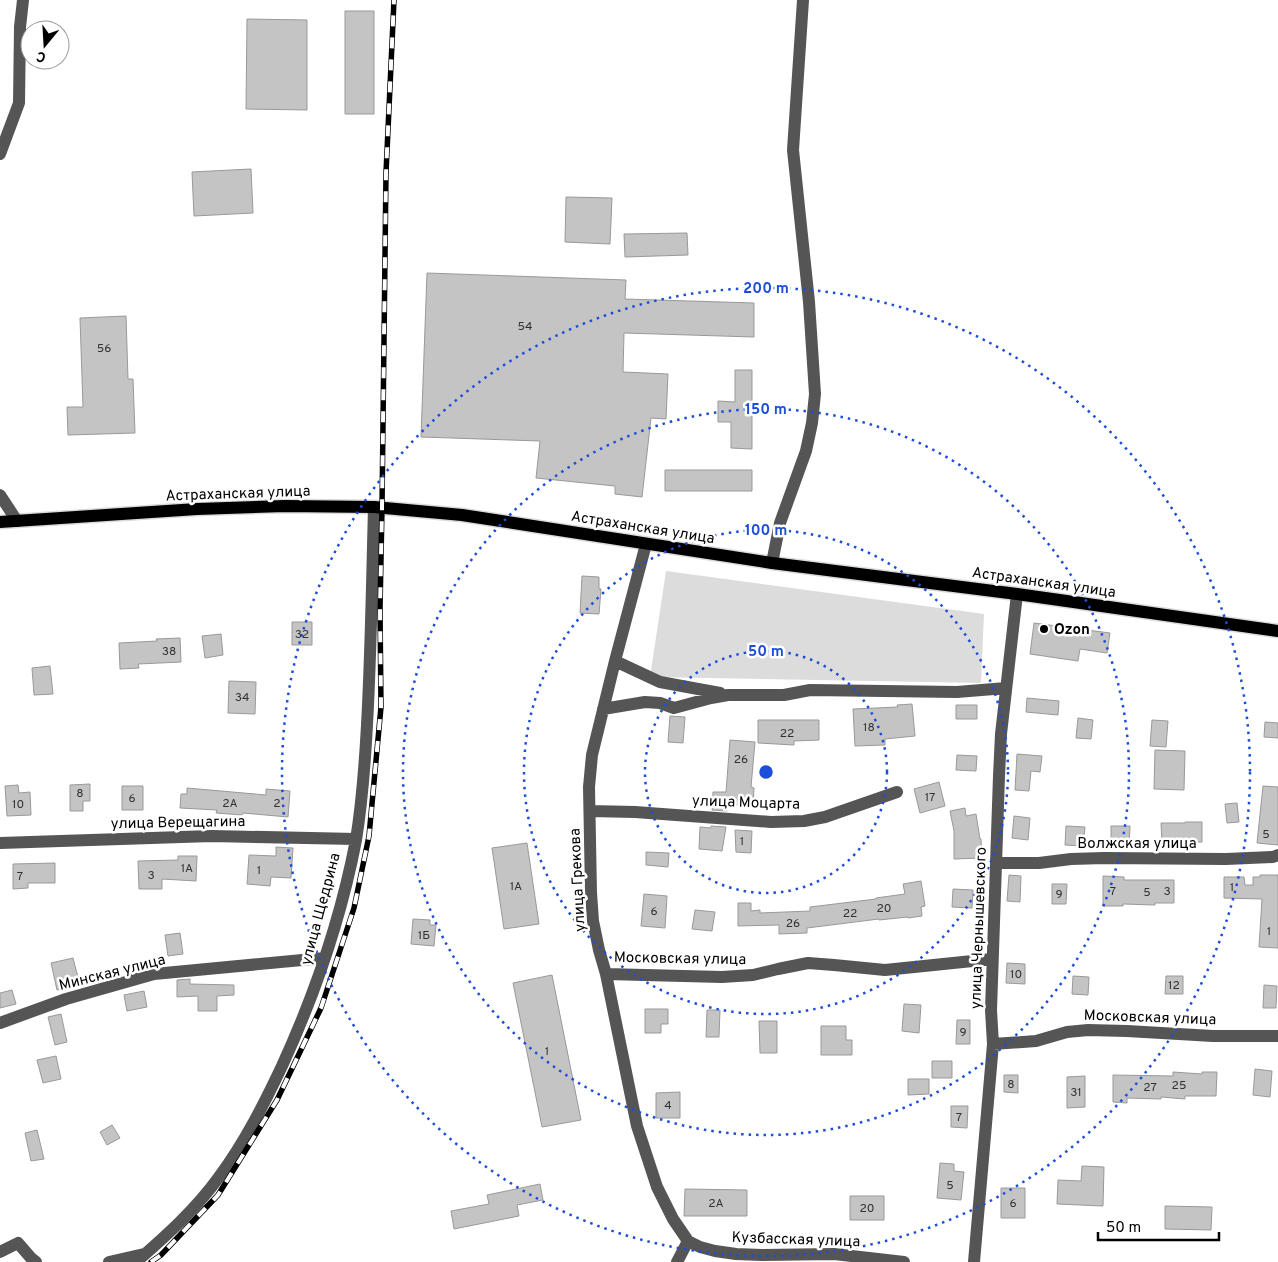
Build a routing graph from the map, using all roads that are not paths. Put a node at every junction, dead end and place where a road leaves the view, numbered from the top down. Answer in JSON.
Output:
{"nodes":[{"id":1,"x":23,"y":0,"type":"edge"},
{"id":2,"x":803,"y":0,"type":"edge"},
{"id":3,"x":4,"y":135,"type":"edge"},
{"id":4,"x":0,"y":154,"type":"edge"},
{"id":5,"x":0,"y":496,"type":"edge"},
{"id":6,"x":374,"y":507,"type":"junction"},
{"id":7,"x":17,"y":521,"type":"junction"},
{"id":8,"x":0,"y":522,"type":"edge"},
{"id":9,"x":646,"y":544,"type":"junction"},
{"id":10,"x":772,"y":563,"type":"junction"},
{"id":11,"x":1017,"y":594,"type":"junction"},
{"id":12,"x":1278,"y":631,"type":"edge"},
{"id":13,"x":615,"y":662,"type":"junction"},
{"id":14,"x":1006,"y":688,"type":"junction"},
{"id":15,"x":728,"y":695,"type":"junction"},
{"id":16,"x":603,"y":709,"type":"junction"},
{"id":17,"x":897,"y":792,"type":"dead end"},
{"id":18,"x":590,"y":811,"type":"junction"},
{"id":19,"x":356,"y":839,"type":"junction"},
{"id":20,"x":0,"y":843,"type":"edge"},
{"id":21,"x":1278,"y":855,"type":"edge"},
{"id":22,"x":996,"y":863,"type":"junction"},
{"id":23,"x":324,"y":958,"type":"junction"},
{"id":24,"x":992,"y":959,"type":"junction"},
{"id":25,"x":606,"y":974,"type":"junction"},
{"id":26,"x":0,"y":1023,"type":"edge"},
{"id":27,"x":1278,"y":1036,"type":"edge"},
{"id":28,"x":993,"y":1044,"type":"junction"},
{"id":29,"x":688,"y":1241,"type":"junction"},
{"id":30,"x":0,"y":1252,"type":"edge"},
{"id":31,"x":141,"y":1258,"type":"edge"},
{"id":32,"x":36,"y":1262,"type":"edge"},
{"id":33,"x":109,"y":1262,"type":"edge"},
{"id":34,"x":678,"y":1262,"type":"edge"},
{"id":35,"x":904,"y":1262,"type":"edge"},
{"id":36,"x":974,"y":1262,"type":"edge"}],
"edges":[{"from":1,"to":3,"type":"street"},
{"from":2,"to":10,"type":"street"},
{"from":3,"to":4,"type":"street"},
{"from":5,"to":7,"type":"street"},
{"from":6,"to":7,"type":"main road","name":"Астраханская улица"},
{"from":6,"to":9,"type":"main road","name":"Астраханская улица"},
{"from":6,"to":19,"type":"street","name":"улица Щедрина"},
{"from":7,"to":8,"type":"main road","name":"Астраханская улица"},
{"from":9,"to":10,"type":"main road","name":"Астраханская улица"},
{"from":9,"to":13,"type":"street","name":"улица Грекова"},
{"from":10,"to":11,"type":"main road","name":"Астраханская улица"},
{"from":11,"to":12,"type":"main road","name":"Астраханская улица"},
{"from":11,"to":14,"type":"street","name":"улица Чернышевского"},
{"from":13,"to":15,"type":"street"},
{"from":13,"to":16,"type":"street","name":"улица Грекова"},
{"from":14,"to":15,"type":"street"},
{"from":14,"to":22,"type":"street","name":"улица Чернышевского"},
{"from":15,"to":16,"type":"street"},
{"from":16,"to":18,"type":"street","name":"улица Грекова"},
{"from":17,"to":18,"type":"street","name":"улица Моцарта"},
{"from":18,"to":25,"type":"street","name":"улица Грекова"},
{"from":19,"to":20,"type":"street","name":"улица Верещагина"},
{"from":19,"to":23,"type":"street","name":"улица Щедрина"},
{"from":21,"to":22,"type":"street","name":"Волжская улица"},
{"from":22,"to":24,"type":"street","name":"улица Чернышевского"},
{"from":23,"to":26,"type":"street","name":"Минская улица"},
{"from":23,"to":31,"type":"street","name":"улица Щедрина"},
{"from":24,"to":25,"type":"street","name":"Московская улица"},
{"from":24,"to":28,"type":"street","name":"улица Чернышевского"},
{"from":25,"to":29,"type":"street","name":"улица Грекова"},
{"from":27,"to":28,"type":"street","name":"Московская улица"},
{"from":28,"to":36,"type":"street","name":"улица Чернышевского"},
{"from":29,"to":34,"type":"street"},
{"from":29,"to":35,"type":"street","name":"Кузбасская улица"},
{"from":30,"to":32,"type":"street"},
{"from":31,"to":33,"type":"street"}]}
